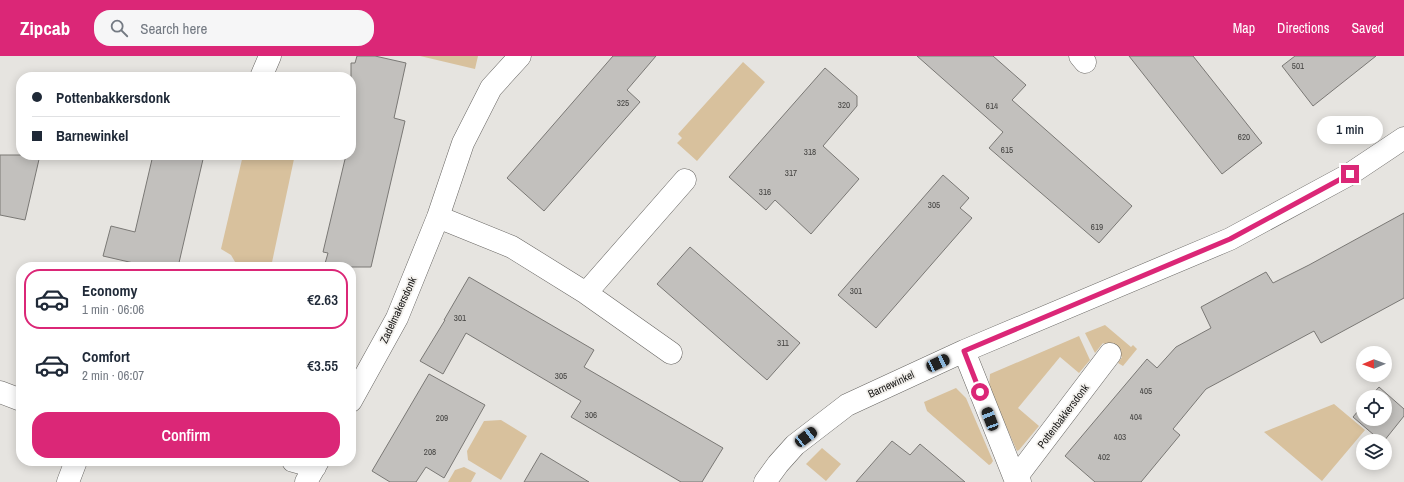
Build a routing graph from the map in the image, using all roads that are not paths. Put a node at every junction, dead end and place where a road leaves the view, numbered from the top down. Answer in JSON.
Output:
{"nodes":[{"id":1,"x":270,"y":56,"type":"edge"},
{"id":2,"x":520,"y":56,"type":"edge"},
{"id":3,"x":263,"y":72,"type":"edge"},
{"id":4,"x":1404,"y":138,"type":"edge"},
{"id":5,"x":685,"y":180,"type":"dead end"},
{"id":6,"x":438,"y":216,"type":"junction"},
{"id":7,"x":586,"y":293,"type":"junction"},
{"id":8,"x":964,"y":351,"type":"junction"},
{"id":9,"x":671,"y":353,"type":"dead end"},
{"id":10,"x":1110,"y":354,"type":"dead end"},
{"id":11,"x":0,"y":392,"type":"edge"},
{"id":12,"x":356,"y":392,"type":"edge"},
{"id":13,"x":16,"y":398,"type":"edge"},
{"id":14,"x":74,"y":466,"type":"edge"},
{"id":15,"x":1018,"y":480,"type":"edge"},
{"id":16,"x":68,"y":482,"type":"edge"},
{"id":17,"x":765,"y":482,"type":"edge"}],
"edges":[{"from":1,"to":3,"type":"street"},
{"from":2,"to":6,"type":"street","name":"Zadelmakersdonk"},
{"from":4,"to":8,"type":"street","name":"Barnewinkel"},
{"from":5,"to":7,"type":"street"},
{"from":6,"to":7,"type":"street"},
{"from":6,"to":12,"type":"street","name":"Zadelmakersdonk"},
{"from":7,"to":9,"type":"street"},
{"from":8,"to":15,"type":"street","name":"Pottenbakkersdonk"},
{"from":8,"to":17,"type":"street","name":"Barnewinkel"},
{"from":10,"to":15,"type":"street","name":"Pottenbakkersdonk"},
{"from":11,"to":13,"type":"street"},
{"from":14,"to":16,"type":"street"}]}
